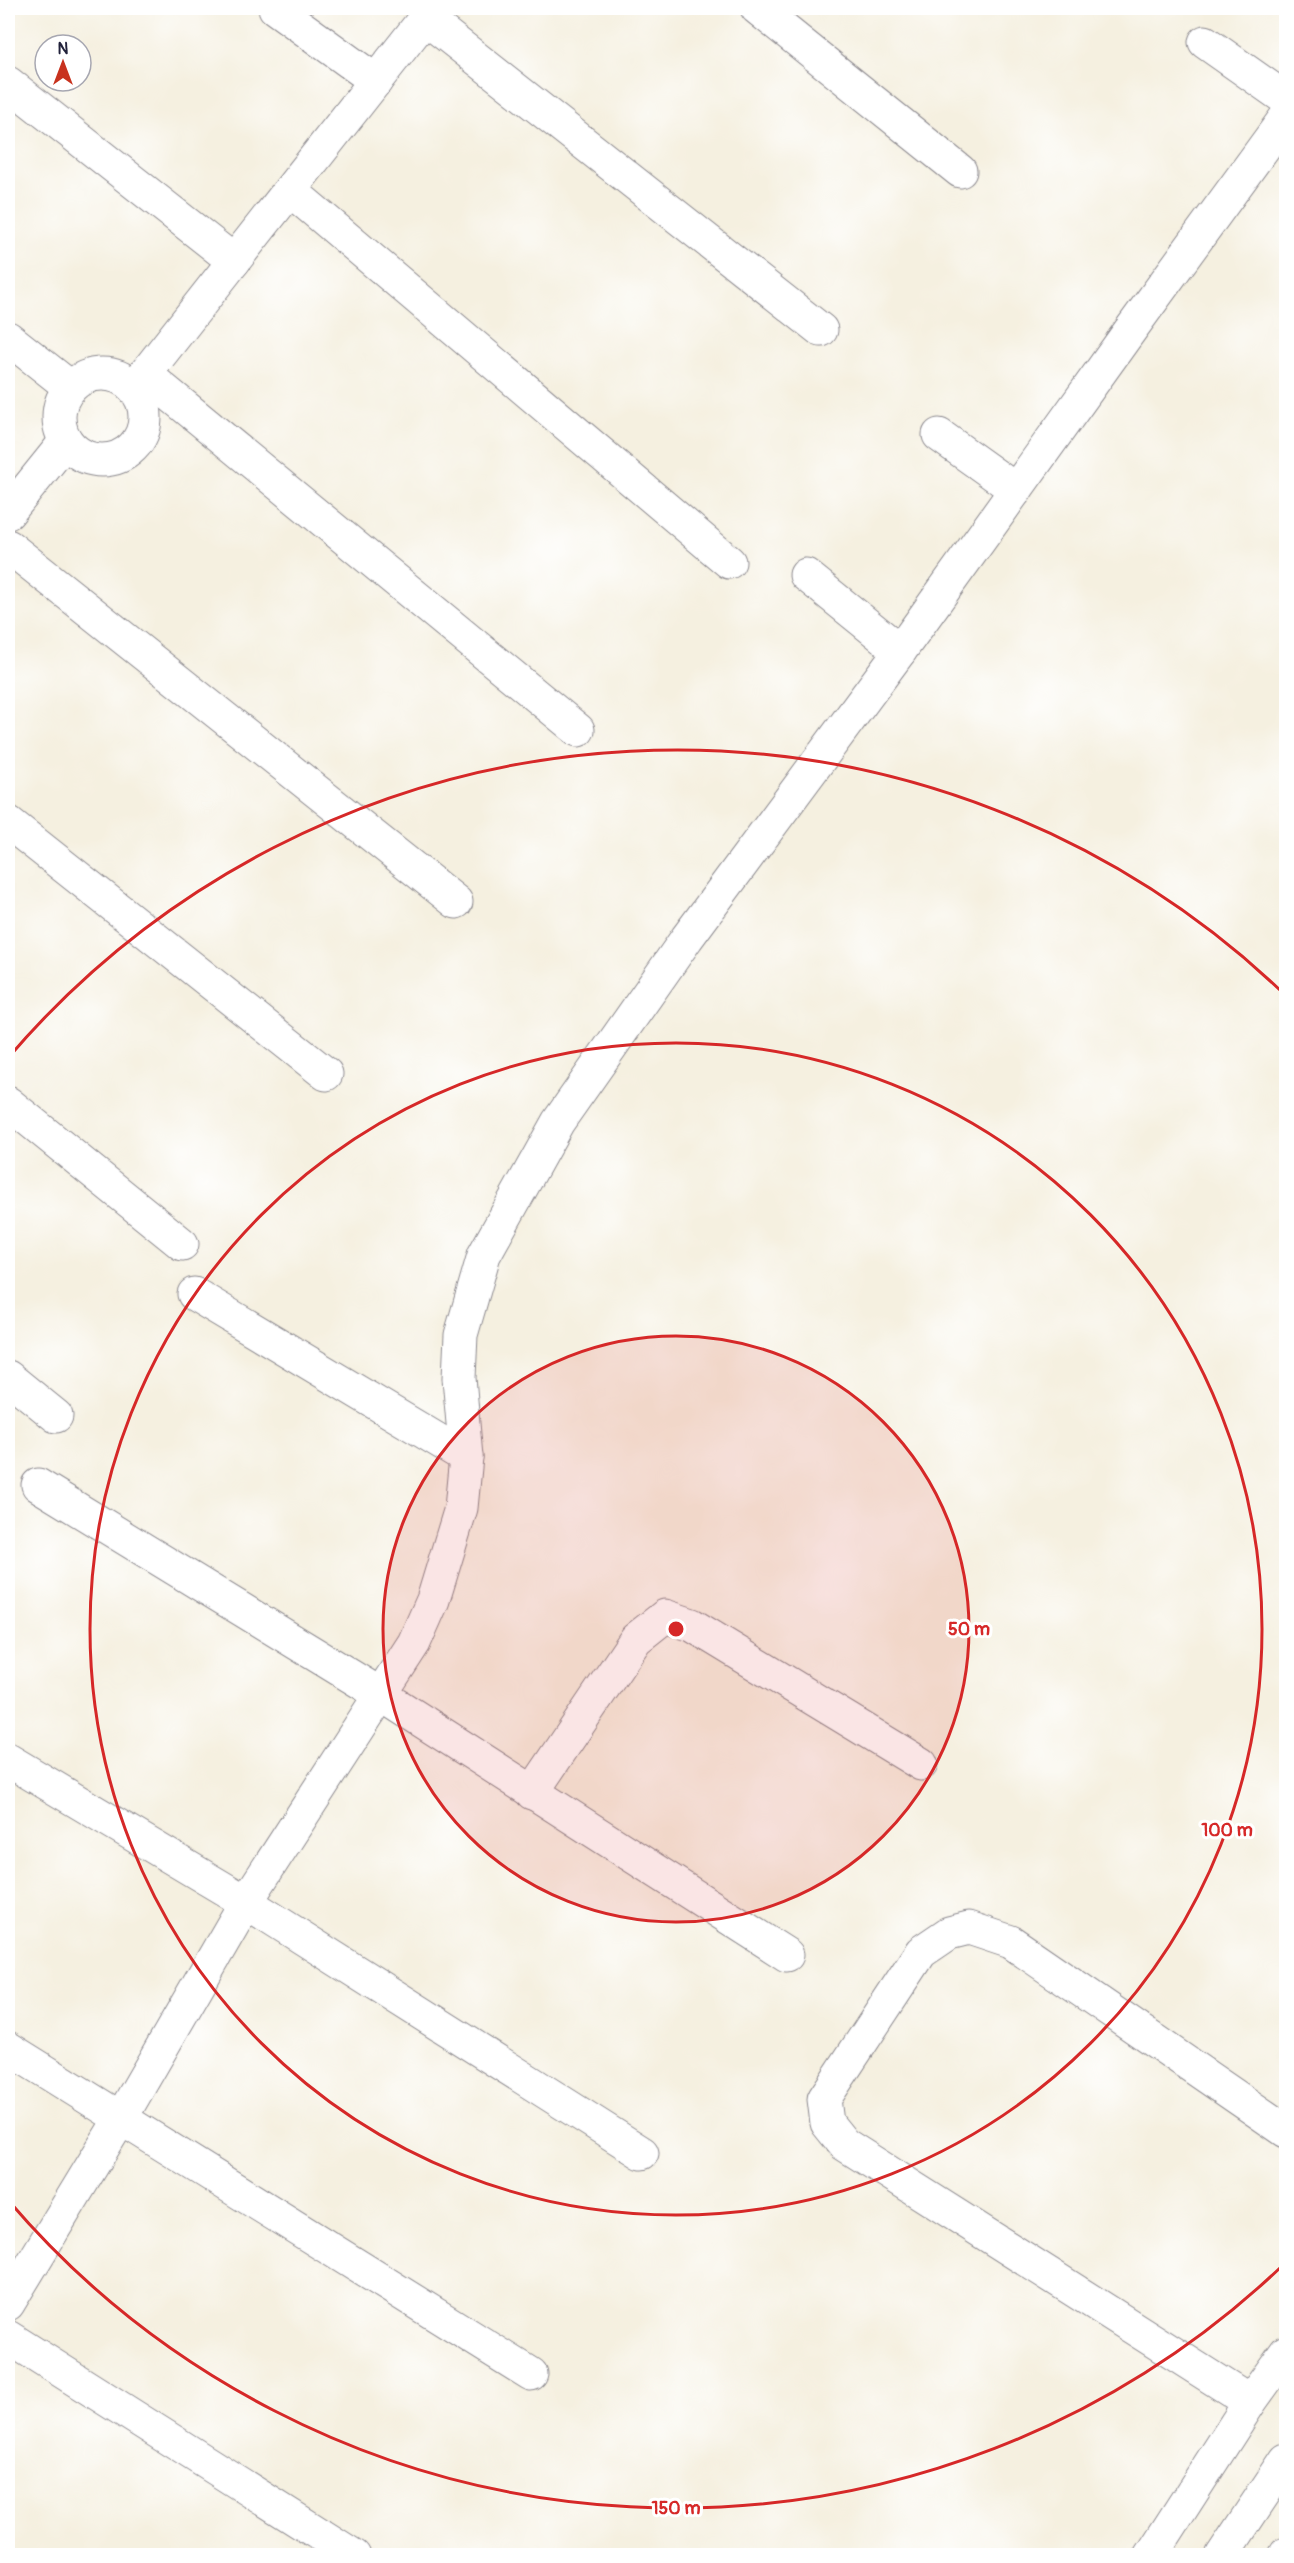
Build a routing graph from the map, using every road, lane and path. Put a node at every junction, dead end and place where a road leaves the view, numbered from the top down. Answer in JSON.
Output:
{"nodes":[{"id":1,"x":276,"y":8,"type":"edge"},
{"id":2,"x":757,"y":8,"type":"edge"},
{"id":3,"x":429,"y":13,"type":"edge"},
{"id":4,"x":1205,"y":42,"type":"dead end"},
{"id":5,"x":376,"y":81,"type":"junction"},
{"id":6,"x":8,"y":83,"type":"edge"},
{"id":7,"x":1287,"y":99,"type":"edge"},
{"id":8,"x":1287,"y":117,"type":"edge"},
{"id":9,"x":960,"y":171,"type":"dead end"},
{"id":10,"x":290,"y":190,"type":"junction"},
{"id":11,"x":234,"y":261,"type":"junction"},
{"id":12,"x":821,"y":330,"type":"dead end"},
{"id":13,"x":8,"y":338,"type":"edge"},
{"id":14,"x":140,"y":381,"type":"junction"},
{"id":15,"x":70,"y":387,"type":"junction"},
{"id":16,"x":939,"y":435,"type":"dead end"},
{"id":17,"x":66,"y":441,"type":"junction"},
{"id":18,"x":1016,"y":490,"type":"junction"},
{"id":19,"x":8,"y":513,"type":"edge"},
{"id":20,"x":8,"y":546,"type":"edge"},
{"id":21,"x":729,"y":562,"type":"dead end"},
{"id":22,"x":806,"y":575,"type":"dead end"},
{"id":23,"x":900,"y":651,"type":"junction"},
{"id":24,"x":578,"y":730,"type":"dead end"},
{"id":25,"x":8,"y":822,"type":"edge"},
{"id":26,"x":456,"y":902,"type":"dead end"},
{"id":27,"x":327,"y":1074,"type":"dead end"},
{"id":28,"x":8,"y":1103,"type":"edge"},
{"id":29,"x":182,"y":1244,"type":"dead end"},
{"id":30,"x":194,"y":1294,"type":"dead end"},
{"id":31,"x":8,"y":1377,"type":"edge"},
{"id":32,"x":56,"y":1416,"type":"dead end"},
{"id":33,"x":466,"y":1457,"type":"junction"},
{"id":34,"x":38,"y":1485,"type":"dead end"},
{"id":35,"x":380,"y":1694,"type":"junction"},
{"id":36,"x":8,"y":1760,"type":"edge"},
{"id":37,"x":921,"y":1764,"type":"dead end"},
{"id":38,"x":532,"y":1793,"type":"junction"},
{"id":39,"x":246,"y":1902,"type":"junction"},
{"id":40,"x":787,"y":1955,"type":"dead end"},
{"id":41,"x":8,"y":2048,"type":"edge"},
{"id":42,"x":121,"y":2118,"type":"junction"},
{"id":43,"x":1287,"y":2131,"type":"edge"},
{"id":44,"x":642,"y":2153,"type":"dead end"},
{"id":45,"x":8,"y":2304,"type":"edge"},
{"id":46,"x":8,"y":2337,"type":"edge"},
{"id":47,"x":1287,"y":2352,"type":"edge"},
{"id":48,"x":531,"y":2374,"type":"dead end"},
{"id":49,"x":1250,"y":2402,"type":"junction"},
{"id":50,"x":1287,"y":2460,"type":"edge"},
{"id":51,"x":354,"y":2556,"type":"edge"},
{"id":52,"x":1151,"y":2556,"type":"edge"},
{"id":53,"x":1222,"y":2556,"type":"edge"}],
"edges":[{"from":1,"to":5,"type":"street"},
{"from":2,"to":9,"type":"street"},
{"from":3,"to":5,"type":"street"},
{"from":3,"to":12,"type":"street"},
{"from":4,"to":7,"type":"street"},
{"from":5,"to":10,"type":"street"},
{"from":6,"to":11,"type":"street"},
{"from":8,"to":18,"type":"street"},
{"from":10,"to":11,"type":"street"},
{"from":10,"to":21,"type":"street"},
{"from":11,"to":14,"type":"street"},
{"from":13,"to":15,"type":"street"},
{"from":14,"to":15,"type":"street"},
{"from":14,"to":17,"type":"street"},
{"from":14,"to":24,"type":"street"},
{"from":15,"to":17,"type":"street"},
{"from":16,"to":18,"type":"street"},
{"from":17,"to":19,"type":"street"},
{"from":18,"to":23,"type":"street"},
{"from":20,"to":26,"type":"street"},
{"from":22,"to":23,"type":"street"},
{"from":23,"to":33,"type":"street"},
{"from":25,"to":27,"type":"street"},
{"from":28,"to":29,"type":"street"},
{"from":30,"to":33,"type":"street"},
{"from":31,"to":32,"type":"street"},
{"from":33,"to":35,"type":"street"},
{"from":34,"to":35,"type":"street"},
{"from":35,"to":38,"type":"street"},
{"from":35,"to":39,"type":"street"},
{"from":36,"to":39,"type":"street"},
{"from":37,"to":38,"type":"street"},
{"from":38,"to":40,"type":"street"},
{"from":39,"to":42,"type":"street"},
{"from":39,"to":44,"type":"street"},
{"from":41,"to":42,"type":"street"},
{"from":42,"to":45,"type":"street"},
{"from":42,"to":48,"type":"street"},
{"from":43,"to":49,"type":"street"},
{"from":46,"to":51,"type":"street"},
{"from":47,"to":49,"type":"street"},
{"from":49,"to":52,"type":"street"},
{"from":50,"to":53,"type":"street"}]}
